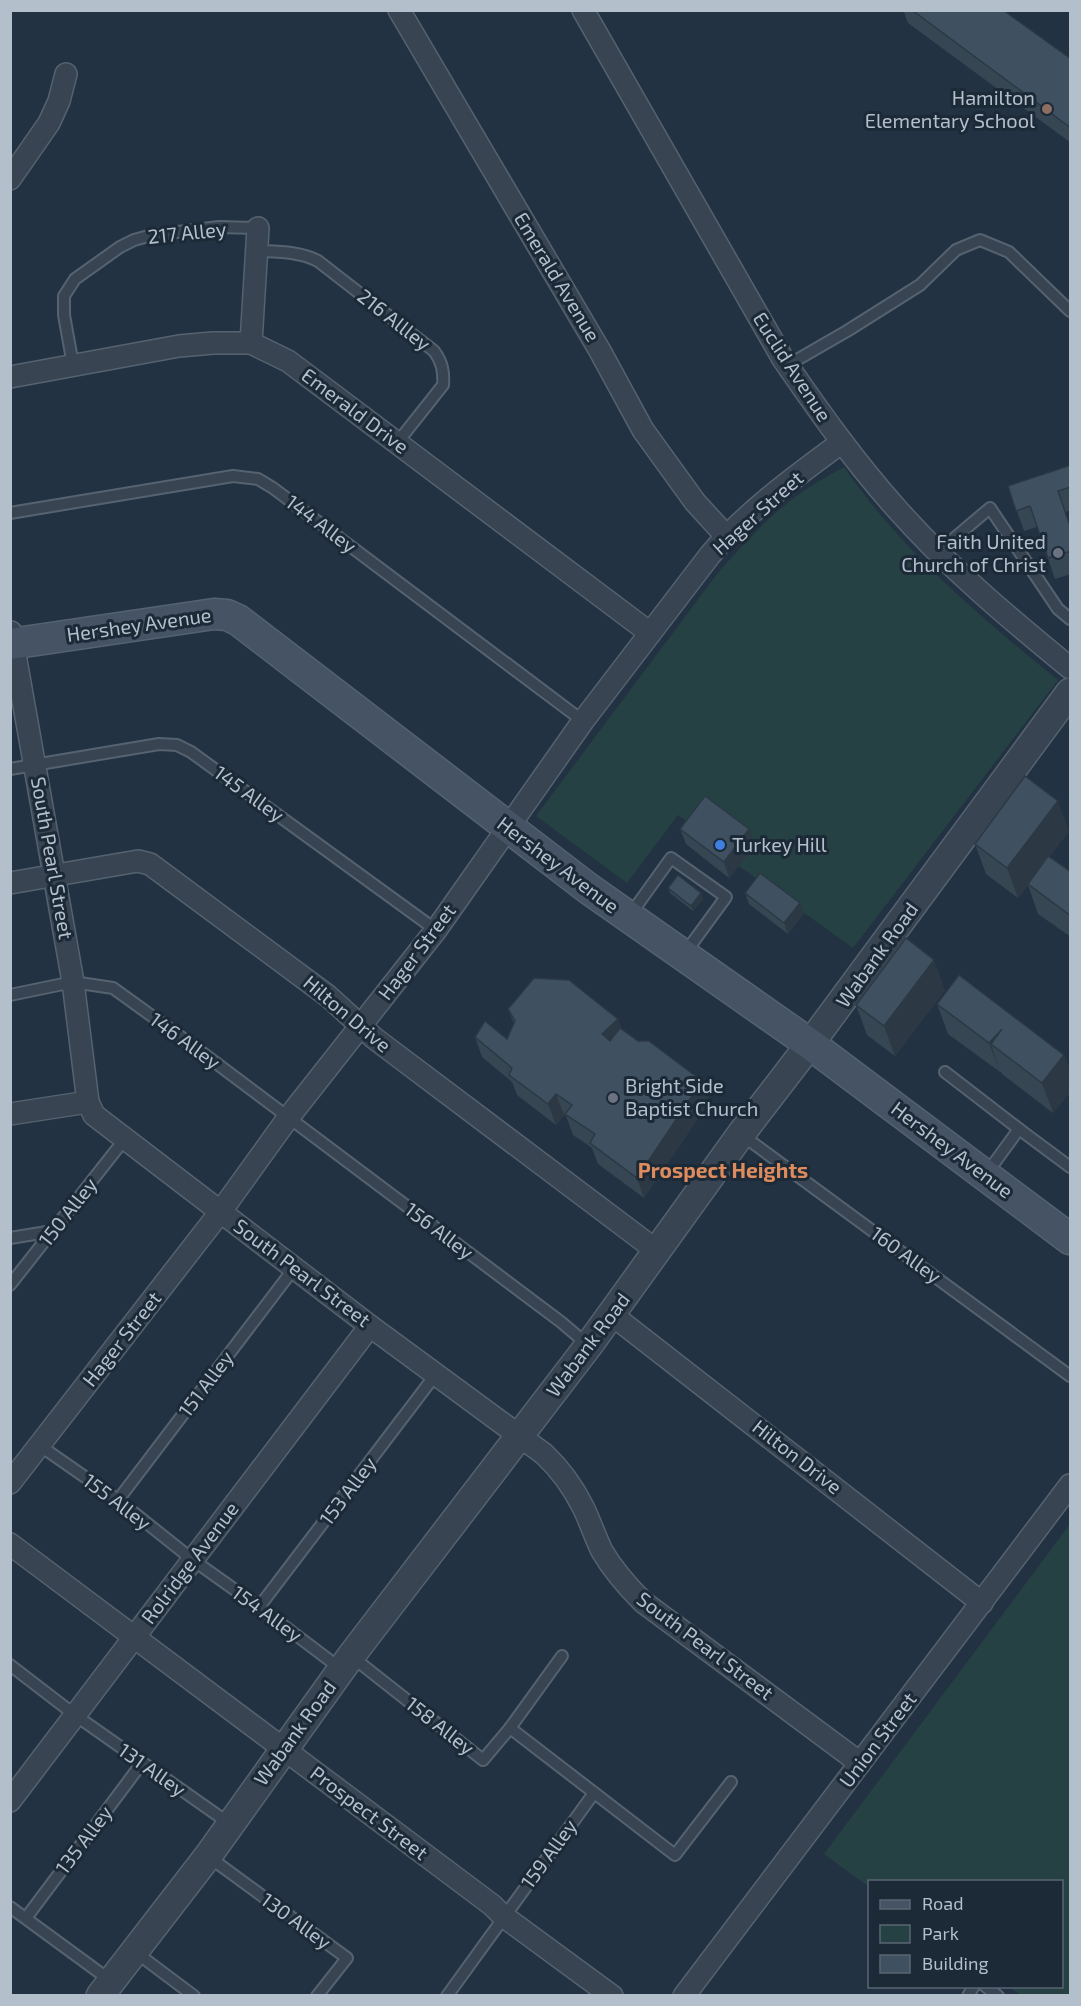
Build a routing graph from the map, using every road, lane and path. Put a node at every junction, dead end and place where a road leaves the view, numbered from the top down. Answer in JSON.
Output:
{"nodes":[{"id":1,"x":399,"y":10,"type":"edge"},
{"id":2,"x":583,"y":10,"type":"edge"},
{"id":3,"x":66,"y":74,"type":"dead end"},
{"id":4,"x":10,"y":179,"type":"edge"},
{"id":5,"x":258,"y":228,"type":"joint"},
{"id":6,"x":256,"y":251,"type":"junction"},
{"id":7,"x":1071,"y":311,"type":"edge"},
{"id":8,"x":252,"y":343,"type":"junction"},
{"id":9,"x":73,"y":365,"type":"junction"},
{"id":10,"x":788,"y":365,"type":"junction"},
{"id":11,"x":10,"y":377,"type":"edge"},
{"id":12,"x":842,"y":442,"type":"junction"},
{"id":13,"x":397,"y":443,"type":"junction"},
{"id":14,"x":10,"y":513,"type":"edge"},
{"id":15,"x":726,"y":536,"type":"junction"},
{"id":16,"x":938,"y":552,"type":"junction"},
{"id":17,"x":1071,"y":619,"type":"edge"},
{"id":18,"x":650,"y":633,"type":"junction"},
{"id":19,"x":11,"y":639,"type":"edge"},
{"id":20,"x":1071,"y":668,"type":"edge"},
{"id":21,"x":1071,"y":692,"type":"edge"},
{"id":22,"x":583,"y":721,"type":"junction"},
{"id":23,"x":35,"y":765,"type":"junction"},
{"id":24,"x":10,"y":769,"type":"edge"},
{"id":25,"x":508,"y":828,"type":"junction"},
{"id":26,"x":55,"y":876,"type":"junction"},
{"id":27,"x":10,"y":884,"type":"edge"},
{"id":28,"x":628,"y":917,"type":"junction"},
{"id":29,"x":436,"y":930,"type":"junction"},
{"id":30,"x":683,"y":956,"type":"junction"},
{"id":31,"x":73,"y":982,"type":"junction"},
{"id":32,"x":10,"y":995,"type":"edge"},
{"id":33,"x":360,"y":1025,"type":"junction"},
{"id":34,"x":810,"y":1044,"type":"junction"},
{"id":35,"x":945,"y":1072,"type":"dead end"},
{"id":36,"x":88,"y":1102,"type":"junction"},
{"id":37,"x":10,"y":1114,"type":"edge"},
{"id":38,"x":288,"y":1118,"type":"junction"},
{"id":39,"x":1018,"y":1129,"type":"junction"},
{"id":40,"x":741,"y":1134,"type":"junction"},
{"id":41,"x":124,"y":1140,"type":"junction"},
{"id":42,"x":1071,"y":1167,"type":"edge"},
{"id":43,"x":985,"y":1176,"type":"junction"},
{"id":44,"x":220,"y":1211,"type":"junction"},
{"id":45,"x":53,"y":1231,"type":"junction"},
{"id":46,"x":10,"y":1238,"type":"edge"},
{"id":47,"x":1071,"y":1239,"type":"edge"},
{"id":48,"x":657,"y":1251,"type":"junction"},
{"id":49,"x":295,"y":1267,"type":"junction"},
{"id":50,"x":10,"y":1285,"type":"edge"},
{"id":51,"x":611,"y":1314,"type":"junction"},
{"id":52,"x":370,"y":1326,"type":"junction"},
{"id":53,"x":589,"y":1345,"type":"junction"},
{"id":54,"x":436,"y":1374,"type":"junction"},
{"id":55,"x":1071,"y":1376,"type":"edge"},
{"id":56,"x":520,"y":1436,"type":"junction"},
{"id":57,"x":39,"y":1445,"type":"junction"},
{"id":58,"x":10,"y":1483,"type":"edge"},
{"id":59,"x":1071,"y":1485,"type":"edge"},
{"id":60,"x":118,"y":1500,"type":"junction"},
{"id":61,"x":10,"y":1544,"type":"edge"},
{"id":62,"x":193,"y":1560,"type":"junction"},
{"id":63,"x":982,"y":1603,"type":"junction"},
{"id":64,"x":259,"y":1607,"type":"junction"},
{"id":65,"x":134,"y":1637,"type":"junction"},
{"id":66,"x":562,"y":1656,"type":"dead end"},
{"id":67,"x":346,"y":1662,"type":"junction"},
{"id":68,"x":10,"y":1665,"type":"edge"},
{"id":69,"x":75,"y":1715,"type":"junction"},
{"id":70,"x":510,"y":1728,"type":"junction"},
{"id":71,"x":283,"y":1750,"type":"junction"},
{"id":72,"x":142,"y":1762,"type":"junction"},
{"id":73,"x":860,"y":1763,"type":"junction"},
{"id":74,"x":731,"y":1782,"type":"dead end"},
{"id":75,"x":594,"y":1793,"type":"junction"},
{"id":76,"x":10,"y":1801,"type":"edge"},
{"id":77,"x":230,"y":1824,"type":"junction"},
{"id":78,"x":208,"y":1856,"type":"junction"},
{"id":79,"x":10,"y":1907,"type":"edge"},
{"id":80,"x":503,"y":1916,"type":"junction"},
{"id":81,"x":26,"y":1918,"type":"junction"},
{"id":82,"x":134,"y":1951,"type":"junction"},
{"id":83,"x":105,"y":1988,"type":"edge"},
{"id":84,"x":194,"y":1995,"type":"edge"},
{"id":85,"x":318,"y":1995,"type":"edge"},
{"id":86,"x":447,"y":1995,"type":"edge"},
{"id":87,"x":612,"y":1995,"type":"edge"},
{"id":88,"x":684,"y":1995,"type":"edge"}],
"edges":[{"from":1,"to":15,"type":"street","name":"Emerald Avenue"},
{"from":2,"to":10,"type":"street","name":"Euclid Avenue"},
{"from":3,"to":4,"type":"street"},
{"from":5,"to":6,"type":"street"},
{"from":5,"to":9,"type":"lane","name":"217 Alley"},
{"from":6,"to":8,"type":"street"},
{"from":6,"to":13,"type":"lane","name":"216 Allley"},
{"from":7,"to":10,"type":"lane"},
{"from":8,"to":9,"type":"street","name":"Emerald Drive"},
{"from":8,"to":13,"type":"street","name":"Emerald Drive"},
{"from":9,"to":11,"type":"street","name":"Emerald Drive"},
{"from":10,"to":12,"type":"street","name":"Euclid Avenue"},
{"from":12,"to":15,"type":"street","name":"Hager Street"},
{"from":12,"to":16,"type":"street","name":"Euclid Avenue"},
{"from":13,"to":18,"type":"street","name":"Emerald Drive"},
{"from":14,"to":22,"type":"lane","name":"144 Alley"},
{"from":15,"to":18,"type":"street","name":"Hager Street"},
{"from":16,"to":17,"type":"lane"},
{"from":16,"to":20,"type":"street","name":"Euclid Avenue"},
{"from":18,"to":22,"type":"street","name":"Hager Street"},
{"from":19,"to":23,"type":"street","name":"South Pearl Street"},
{"from":19,"to":25,"type":"main road","name":"Hershey Avenue"},
{"from":21,"to":34,"type":"street","name":"Wabank Road"},
{"from":22,"to":25,"type":"street","name":"Hager Street"},
{"from":23,"to":24,"type":"lane","name":"145 Alley"},
{"from":23,"to":26,"type":"street","name":"South Pearl Street"},
{"from":23,"to":29,"type":"lane","name":"145 Alley"},
{"from":25,"to":28,"type":"main road","name":"Hershey Avenue"},
{"from":25,"to":29,"type":"street","name":"Hager Street"},
{"from":26,"to":27,"type":"street","name":"Hilton Drive"},
{"from":26,"to":31,"type":"street","name":"South Pearl Street"},
{"from":26,"to":33,"type":"street","name":"Hilton Drive"},
{"from":28,"to":30,"type":"main road","name":"Hershey Avenue"},
{"from":28,"to":30,"type":"lane"},
{"from":29,"to":33,"type":"street","name":"Hager Street"},
{"from":30,"to":34,"type":"main road","name":"Hershey Avenue"},
{"from":31,"to":32,"type":"lane"},
{"from":31,"to":36,"type":"street","name":"South Pearl Street"},
{"from":31,"to":38,"type":"lane","name":"146 Alley"},
{"from":33,"to":38,"type":"street","name":"Hager Street"},
{"from":33,"to":48,"type":"street","name":"Hilton Drive"},
{"from":34,"to":40,"type":"street","name":"Wabank Road"},
{"from":34,"to":43,"type":"main road","name":"Hershey Avenue"},
{"from":35,"to":39,"type":"lane"},
{"from":36,"to":37,"type":"street"},
{"from":36,"to":41,"type":"street","name":"South Pearl Street"},
{"from":38,"to":44,"type":"street","name":"Hager Street"},
{"from":38,"to":53,"type":"lane","name":"156 Alley"},
{"from":39,"to":42,"type":"lane"},
{"from":39,"to":43,"type":"lane"},
{"from":40,"to":48,"type":"street","name":"Wabank Road"},
{"from":40,"to":55,"type":"lane","name":"160 Alley"},
{"from":41,"to":44,"type":"street","name":"South Pearl Street"},
{"from":41,"to":45,"type":"lane","name":"150 Alley"},
{"from":43,"to":47,"type":"main road","name":"Hershey Avenue"},
{"from":44,"to":49,"type":"street","name":"South Pearl Street"},
{"from":44,"to":57,"type":"street","name":"Hager Street"},
{"from":45,"to":46,"type":"lane"},
{"from":45,"to":50,"type":"lane","name":"150 Alley"},
{"from":48,"to":51,"type":"street","name":"Wabank Road"},
{"from":49,"to":52,"type":"street","name":"South Pearl Street"},
{"from":49,"to":60,"type":"lane","name":"151 Alley"},
{"from":51,"to":53,"type":"street","name":"Wabank Road"},
{"from":51,"to":63,"type":"street","name":"Hilton Drive"},
{"from":52,"to":54,"type":"street","name":"South Pearl Street"},
{"from":52,"to":62,"type":"street","name":"Rolridge Avenue"},
{"from":53,"to":56,"type":"street","name":"Wabank Road"},
{"from":54,"to":56,"type":"street","name":"South Pearl Street"},
{"from":54,"to":64,"type":"lane","name":"153 Alley"},
{"from":56,"to":67,"type":"street","name":"Wabank Road"},
{"from":56,"to":73,"type":"street","name":"South Pearl Street"},
{"from":57,"to":58,"type":"street","name":"Hager Street"},
{"from":57,"to":60,"type":"lane","name":"155 Alley"},
{"from":59,"to":63,"type":"street","name":"Union Street"},
{"from":60,"to":62,"type":"lane","name":"155 Alley"},
{"from":61,"to":65,"type":"street","name":"Prospect Street"},
{"from":62,"to":64,"type":"lane","name":"154 Alley"},
{"from":62,"to":65,"type":"street","name":"Rolridge Avenue"},
{"from":63,"to":73,"type":"street","name":"Union Street"},
{"from":64,"to":67,"type":"lane","name":"154 Alley"},
{"from":65,"to":69,"type":"street","name":"Rolridge Avenue"},
{"from":65,"to":71,"type":"street","name":"Prospect Street"},
{"from":66,"to":70,"type":"lane","name":"158 Alley"},
{"from":67,"to":70,"type":"lane","name":"158 Alley"},
{"from":67,"to":71,"type":"street","name":"Wabank Road"},
{"from":68,"to":69,"type":"lane","name":"131 Alley"},
{"from":69,"to":72,"type":"lane","name":"131 Alley"},
{"from":69,"to":76,"type":"street","name":"Rolridge Avenue"},
{"from":70,"to":75,"type":"lane"},
{"from":71,"to":77,"type":"street","name":"Wabank Road"},
{"from":71,"to":80,"type":"street","name":"Prospect Street"},
{"from":72,"to":77,"type":"lane","name":"131 Alley"},
{"from":72,"to":81,"type":"lane","name":"135 Alley"},
{"from":73,"to":88,"type":"street","name":"Union Street"},
{"from":74,"to":75,"type":"lane"},
{"from":75,"to":80,"type":"lane","name":"159 Alley"},
{"from":77,"to":78,"type":"street","name":"Wabank Road"},
{"from":78,"to":82,"type":"street","name":"Wabank Road"},
{"from":78,"to":85,"type":"lane","name":"130 Alley"},
{"from":79,"to":81,"type":"lane"},
{"from":80,"to":86,"type":"lane","name":"159 Alley"},
{"from":80,"to":87,"type":"street","name":"Prospect Street"},
{"from":81,"to":83,"type":"lane"},
{"from":82,"to":83,"type":"street","name":"Wabank Road"},
{"from":82,"to":84,"type":"lane"}]}
